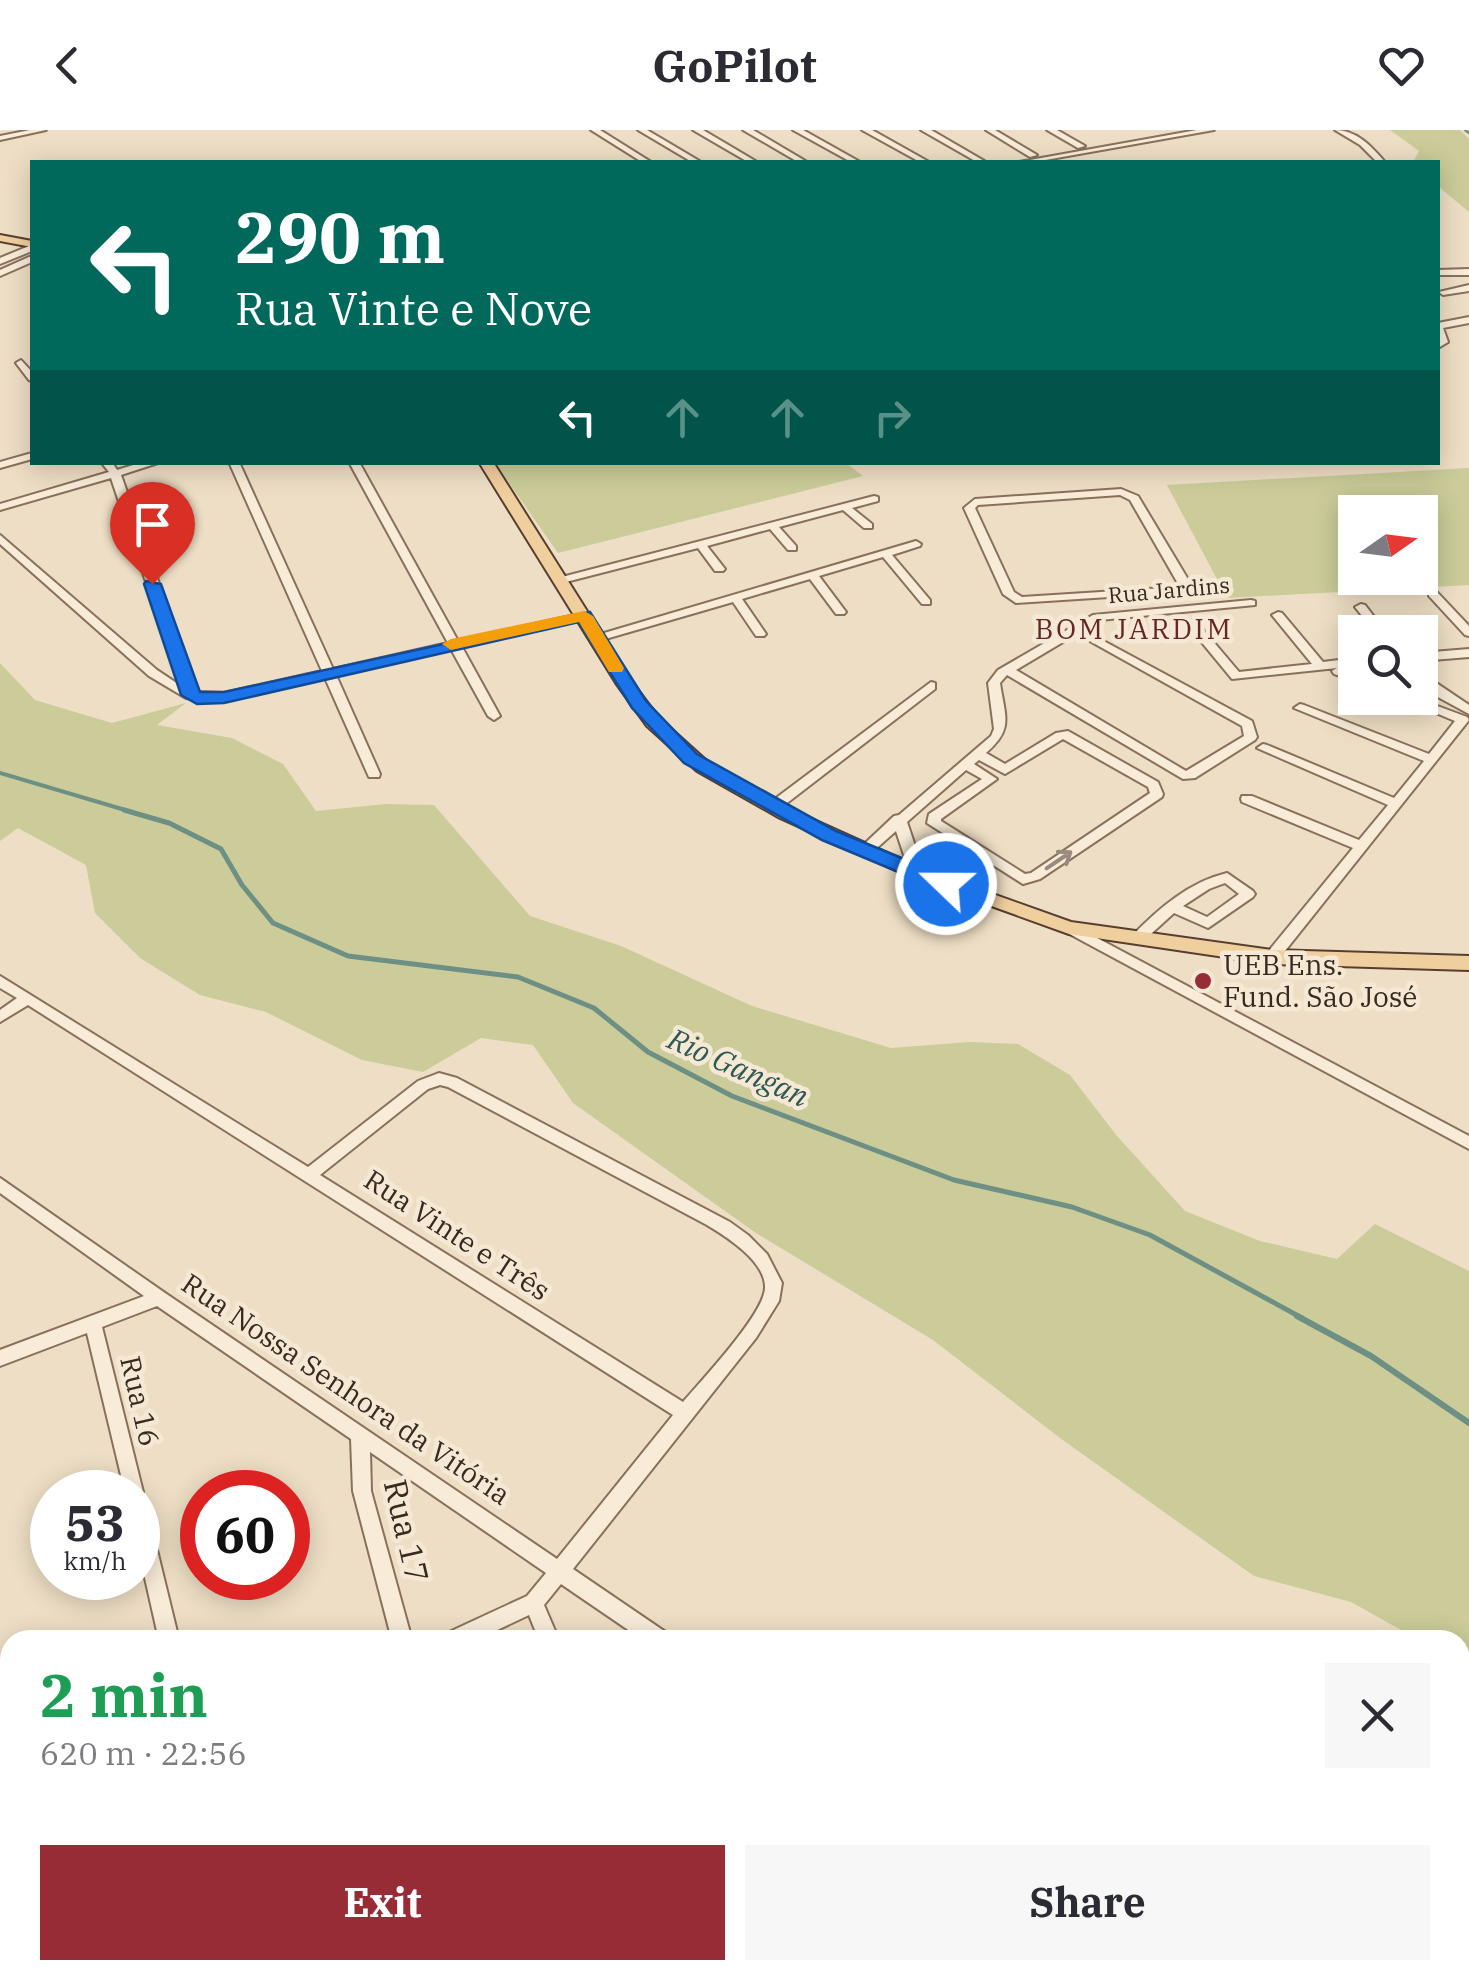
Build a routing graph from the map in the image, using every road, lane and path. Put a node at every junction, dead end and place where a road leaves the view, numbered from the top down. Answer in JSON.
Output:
{"nodes":[{"id":1,"x":40,"y":130,"type":"edge"},
{"id":2,"x":595,"y":130,"type":"edge"},
{"id":3,"x":642,"y":130,"type":"edge"},
{"id":4,"x":697,"y":130,"type":"edge"},
{"id":5,"x":747,"y":130,"type":"edge"},
{"id":6,"x":818,"y":130,"type":"edge"},
{"id":7,"x":866,"y":130,"type":"edge"},
{"id":8,"x":925,"y":130,"type":"edge"},
{"id":9,"x":990,"y":130,"type":"edge"},
{"id":10,"x":1051,"y":130,"type":"edge"},
{"id":11,"x":1115,"y":130,"type":"edge"},
{"id":12,"x":1210,"y":130,"type":"edge"},
{"id":13,"x":1339,"y":130,"type":"edge"},
{"id":14,"x":801,"y":132,"type":"edge"},
{"id":15,"x":0,"y":138,"type":"edge"},
{"id":16,"x":1128,"y":138,"type":"dead end"},
{"id":17,"x":1080,"y":146,"type":"dead end"},
{"id":18,"x":1071,"y":154,"type":"junction"},
{"id":19,"x":1034,"y":155,"type":"dead end"},
{"id":20,"x":644,"y":160,"type":"edge"},
{"id":21,"x":694,"y":160,"type":"edge"},
{"id":22,"x":750,"y":160,"type":"edge"},
{"id":23,"x":800,"y":160,"type":"edge"},
{"id":24,"x":852,"y":160,"type":"edge"},
{"id":25,"x":921,"y":160,"type":"edge"},
{"id":26,"x":978,"y":160,"type":"edge"},
{"id":27,"x":1035,"y":160,"type":"edge"},
{"id":28,"x":1078,"y":160,"type":"edge"},
{"id":29,"x":1378,"y":160,"type":"edge"},
{"id":30,"x":0,"y":238,"type":"edge"},
{"id":31,"x":30,"y":246,"type":"edge"},
{"id":32,"x":30,"y":247,"type":"edge"},
{"id":33,"x":2,"y":258,"type":"edge"},
{"id":34,"x":30,"y":260,"type":"edge"},
{"id":35,"x":1469,"y":272,"type":"edge"},
{"id":36,"x":0,"y":273,"type":"edge"},
{"id":37,"x":1440,"y":273,"type":"edge"},
{"id":38,"x":1469,"y":288,"type":"edge"},
{"id":39,"x":1443,"y":292,"type":"dead end"},
{"id":40,"x":1469,"y":320,"type":"edge"},
{"id":41,"x":1440,"y":327,"type":"edge"},
{"id":42,"x":21,"y":363,"type":"dead end"},
{"id":43,"x":30,"y":375,"type":"edge"},
{"id":44,"x":30,"y":457,"type":"edge"},
{"id":45,"x":0,"y":465,"type":"edge"},
{"id":46,"x":108,"y":465,"type":"edge"},
{"id":47,"x":146,"y":465,"type":"edge"},
{"id":48,"x":235,"y":465,"type":"edge"},
{"id":49,"x":356,"y":465,"type":"edge"},
{"id":50,"x":488,"y":465,"type":"edge"},
{"id":51,"x":115,"y":474,"type":"junction"},
{"id":52,"x":874,"y":500,"type":"dead end"},
{"id":53,"x":0,"y":501,"type":"edge"},
{"id":54,"x":845,"y":507,"type":"junction"},
{"id":55,"x":772,"y":526,"type":"junction"},
{"id":56,"x":868,"y":526,"type":"dead end"},
{"id":57,"x":0,"y":538,"type":"edge"},
{"id":58,"x":700,"y":544,"type":"junction"},
{"id":59,"x":916,"y":544,"type":"dead end"},
{"id":60,"x":792,"y":548,"type":"dead end"},
{"id":61,"x":885,"y":554,"type":"junction"},
{"id":62,"x":719,"y":570,"type":"dead end"},
{"id":63,"x":813,"y":575,"type":"junction"},
{"id":64,"x":562,"y":580,"type":"junction"},
{"id":65,"x":1433,"y":595,"type":"edge"},
{"id":66,"x":736,"y":598,"type":"junction"},
{"id":67,"x":1108,"y":598,"type":"junction"},
{"id":68,"x":926,"y":602,"type":"dead end"},
{"id":69,"x":1251,"y":603,"type":"dead end"},
{"id":70,"x":1361,"y":607,"type":"dead end"},
{"id":71,"x":840,"y":612,"type":"dead end"},
{"id":72,"x":1115,"y":614,"type":"junction"},
{"id":73,"x":1278,"y":615,"type":"dead end"},
{"id":74,"x":1367,"y":615,"type":"edge"},
{"id":75,"x":584,"y":616,"type":"junction"},
{"id":76,"x":1191,"y":622,"type":"dead end"},
{"id":77,"x":1469,"y":633,"type":"edge"},
{"id":78,"x":760,"y":634,"type":"dead end"},
{"id":79,"x":598,"y":638,"type":"junction"},
{"id":80,"x":1094,"y":640,"type":"dead end"},
{"id":81,"x":455,"y":643,"type":"junction"},
{"id":82,"x":1469,"y":653,"type":"edge"},
{"id":83,"x":1438,"y":656,"type":"edge"},
{"id":84,"x":1338,"y":664,"type":"edge"},
{"id":85,"x":1319,"y":666,"type":"junction"},
{"id":86,"x":1006,"y":670,"type":"junction"},
{"id":87,"x":326,"y":672,"type":"junction"},
{"id":88,"x":930,"y":686,"type":"dead end"},
{"id":89,"x":1438,"y":691,"type":"edge"},
{"id":90,"x":190,"y":695,"type":"junction"},
{"id":91,"x":1300,"y":708,"type":"dead end"},
{"id":92,"x":1438,"y":710,"type":"edge"},
{"id":93,"x":1469,"y":710,"type":"edge"},
{"id":94,"x":494,"y":716,"type":"dead end"},
{"id":95,"x":1263,"y":748,"type":"dead end"},
{"id":96,"x":978,"y":754,"type":"junction"},
{"id":97,"x":1431,"y":759,"type":"junction"},
{"id":98,"x":965,"y":764,"type":"junction"},
{"id":99,"x":1005,"y":770,"type":"junction"},
{"id":100,"x":374,"y":774,"type":"dead end"},
{"id":101,"x":991,"y":779,"type":"junction"},
{"id":102,"x":1248,"y":799,"type":"dead end"},
{"id":103,"x":1395,"y":803,"type":"junction"},
{"id":104,"x":773,"y":807,"type":"junction"},
{"id":105,"x":899,"y":819,"type":"junction"},
{"id":106,"x":1361,"y":846,"type":"junction"},
{"id":107,"x":865,"y":851,"type":"junction"},
{"id":108,"x":916,"y":872,"type":"junction"},
{"id":109,"x":1174,"y":908,"type":"junction"},
{"id":110,"x":1069,"y":928,"type":"junction"},
{"id":111,"x":1136,"y":940,"type":"junction"},
{"id":112,"x":1272,"y":957,"type":"junction"},
{"id":113,"x":1469,"y":963,"type":"edge"},
{"id":114,"x":0,"y":981,"type":"edge"},
{"id":115,"x":28,"y":998,"type":"junction"},
{"id":116,"x":0,"y":1016,"type":"edge"},
{"id":117,"x":1469,"y":1143,"type":"edge"},
{"id":118,"x":310,"y":1174,"type":"junction"},
{"id":119,"x":0,"y":1184,"type":"edge"},
{"id":120,"x":159,"y":1298,"type":"junction"},
{"id":121,"x":93,"y":1323,"type":"junction"},
{"id":122,"x":0,"y":1358,"type":"edge"},
{"id":123,"x":685,"y":1413,"type":"junction"},
{"id":124,"x":360,"y":1435,"type":"junction"},
{"id":125,"x":129,"y":1470,"type":"edge"},
{"id":126,"x":558,"y":1570,"type":"junction"},
{"id":127,"x":160,"y":1600,"type":"edge"},
{"id":128,"x":534,"y":1604,"type":"junction"},
{"id":129,"x":167,"y":1630,"type":"edge"},
{"id":130,"x":399,"y":1630,"type":"edge"},
{"id":131,"x":476,"y":1630,"type":"edge"},
{"id":132,"x":546,"y":1630,"type":"edge"},
{"id":133,"x":645,"y":1630,"type":"edge"}],
"edges":[{"from":1,"to":15,"type":"street"},
{"from":2,"to":20,"type":"street"},
{"from":3,"to":21,"type":"street"},
{"from":4,"to":22,"type":"street"},
{"from":5,"to":23,"type":"street"},
{"from":6,"to":14,"type":"street"},
{"from":7,"to":25,"type":"street"},
{"from":8,"to":26,"type":"street"},
{"from":9,"to":19,"type":"street"},
{"from":10,"to":17,"type":"street"},
{"from":11,"to":16,"type":"street"},
{"from":12,"to":18,"type":"street"},
{"from":13,"to":29,"type":"street"},
{"from":14,"to":24,"type":"street"},
{"from":18,"to":27,"type":"street"},
{"from":18,"to":28,"type":"street"},
{"from":30,"to":31,"type":"main road"},
{"from":32,"to":33,"type":"street"},
{"from":34,"to":36,"type":"street"},
{"from":35,"to":37,"type":"street"},
{"from":38,"to":39,"type":"street"},
{"from":40,"to":41,"type":"street"},
{"from":42,"to":43,"type":"street"},
{"from":44,"to":45,"type":"street"},
{"from":46,"to":51,"type":"street"},
{"from":47,"to":51,"type":"street"},
{"from":48,"to":87,"type":"street"},
{"from":49,"to":81,"type":"street"},
{"from":50,"to":64,"type":"main road"},
{"from":51,"to":53,"type":"street"},
{"from":51,"to":90,"type":"street"},
{"from":52,"to":54,"type":"street"},
{"from":54,"to":55,"type":"street"},
{"from":54,"to":56,"type":"street"},
{"from":55,"to":58,"type":"street"},
{"from":55,"to":60,"type":"street"},
{"from":57,"to":90,"type":"street"},
{"from":58,"to":62,"type":"street"},
{"from":58,"to":64,"type":"street"},
{"from":59,"to":61,"type":"street"},
{"from":61,"to":63,"type":"street"},
{"from":61,"to":68,"type":"street"},
{"from":63,"to":66,"type":"street"},
{"from":63,"to":71,"type":"street"},
{"from":64,"to":75,"type":"main road"},
{"from":65,"to":77,"type":"street"},
{"from":66,"to":78,"type":"street"},
{"from":66,"to":79,"type":"street"},
{"from":67,"to":67,"type":"street"},
{"from":67,"to":72,"type":"street"},
{"from":69,"to":72,"type":"street","name":"Rua Jardins"},
{"from":70,"to":74,"type":"street"},
{"from":72,"to":86,"type":"street","name":"Rua Jardins"},
{"from":73,"to":85,"type":"street"},
{"from":75,"to":79,"type":"main road"},
{"from":75,"to":81,"type":"street"},
{"from":76,"to":85,"type":"street"},
{"from":79,"to":104,"type":"main road"},
{"from":80,"to":86,"type":"street"},
{"from":81,"to":87,"type":"street"},
{"from":81,"to":94,"type":"street"},
{"from":82,"to":83,"type":"street"},
{"from":84,"to":85,"type":"street"},
{"from":86,"to":96,"type":"street"},
{"from":87,"to":90,"type":"street"},
{"from":87,"to":100,"type":"street"},
{"from":88,"to":104,"type":"street"},
{"from":89,"to":93,"type":"street"},
{"from":91,"to":97,"type":"street"},
{"from":92,"to":97,"type":"street"},
{"from":95,"to":103,"type":"street"},
{"from":96,"to":98,"type":"street"},
{"from":96,"to":99,"type":"street"},
{"from":97,"to":103,"type":"street"},
{"from":98,"to":101,"type":"street"},
{"from":98,"to":105,"type":"street"},
{"from":99,"to":101,"type":"street"},
{"from":101,"to":99,"type":"street","one_way":true},
{"from":102,"to":106,"type":"street"},
{"from":103,"to":106,"type":"street"},
{"from":104,"to":107,"type":"main road"},
{"from":105,"to":107,"type":"street"},
{"from":105,"to":108,"type":"street"},
{"from":106,"to":112,"type":"street"},
{"from":107,"to":108,"type":"main road"},
{"from":108,"to":110,"type":"main road"},
{"from":109,"to":109,"type":"street"},
{"from":109,"to":111,"type":"street"},
{"from":110,"to":111,"type":"main road"},
{"from":110,"to":117,"type":"street"},
{"from":111,"to":112,"type":"main road"},
{"from":112,"to":113,"type":"main road"},
{"from":114,"to":115,"type":"street","name":"Rua Vinte e Três"},
{"from":115,"to":116,"type":"street"},
{"from":115,"to":118,"type":"street","name":"Rua Vinte e Três"},
{"from":118,"to":123,"type":"street","name":"Rua Vinte e Três"},
{"from":118,"to":123,"type":"street"},
{"from":119,"to":120,"type":"street","name":"Rua Nossa Senhora da Vitória"},
{"from":120,"to":121,"type":"street"},
{"from":120,"to":124,"type":"street","name":"Rua Nossa Senhora da Vitória"},
{"from":121,"to":122,"type":"street"},
{"from":121,"to":125,"type":"street","name":"Rua 16"},
{"from":123,"to":126,"type":"street"},
{"from":124,"to":126,"type":"street","name":"Rua Nossa Senhora da Vitória"},
{"from":124,"to":130,"type":"street","name":"Rua 17"},
{"from":126,"to":128,"type":"street"},
{"from":126,"to":133,"type":"street","name":"Rua Nossa Senhora da Vitória"},
{"from":127,"to":129,"type":"street"},
{"from":128,"to":131,"type":"street"},
{"from":128,"to":132,"type":"street"}]}
